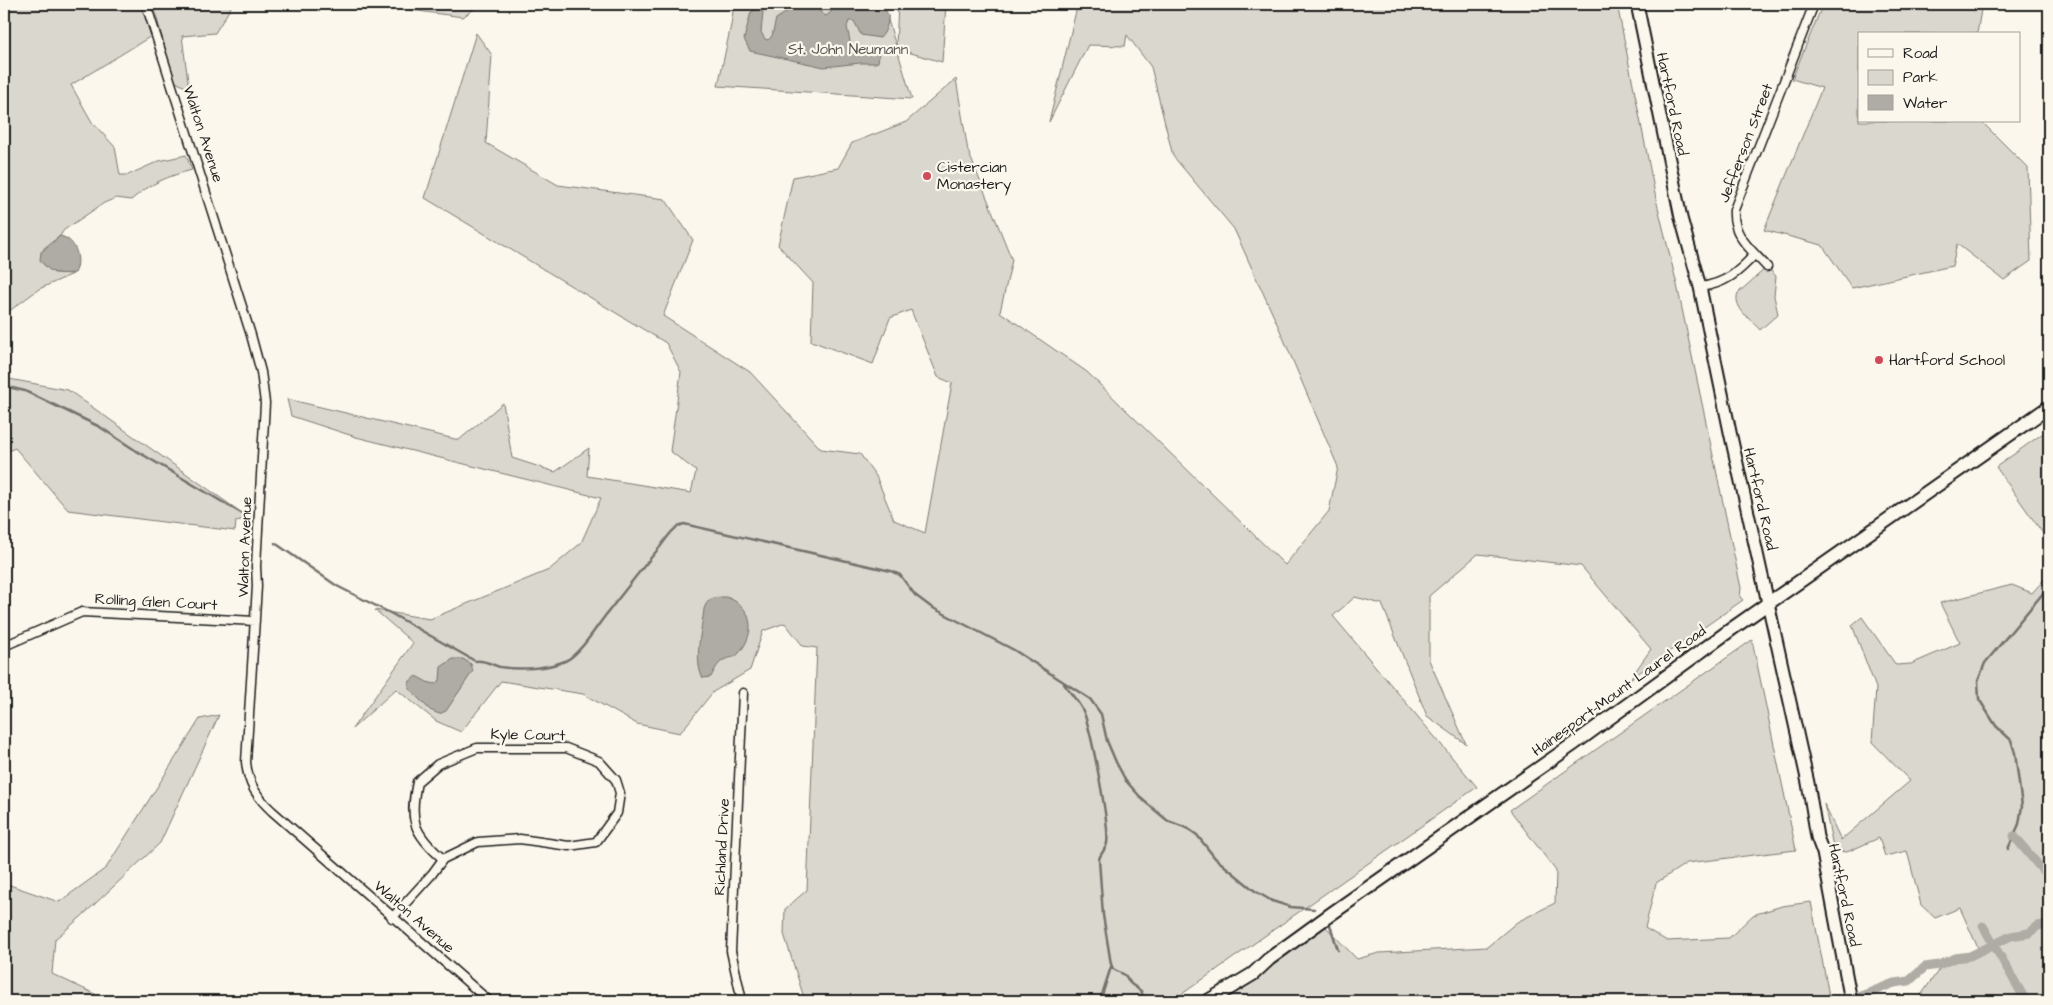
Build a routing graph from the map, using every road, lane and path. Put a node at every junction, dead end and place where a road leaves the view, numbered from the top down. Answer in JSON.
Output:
{"nodes":[{"id":1,"x":146,"y":4,"type":"edge"},
{"id":2,"x":1637,"y":4,"type":"edge"},
{"id":3,"x":1814,"y":4,"type":"edge"},
{"id":4,"x":1755,"y":254,"type":"junction"},
{"id":5,"x":1767,"y":267,"type":"dead end"},
{"id":6,"x":1700,"y":287,"type":"junction"},
{"id":7,"x":2049,"y":407,"type":"edge"},
{"id":8,"x":1768,"y":604,"type":"junction"},
{"id":9,"x":255,"y":621,"type":"junction"},
{"id":10,"x":4,"y":636,"type":"edge"},
{"id":11,"x":6,"y":646,"type":"edge"},
{"id":12,"x":743,"y":692,"type":"dead end"},
{"id":13,"x":443,"y":859,"type":"junction"},
{"id":14,"x":392,"y":918,"type":"junction"},
{"id":15,"x":488,"y":1001,"type":"edge"},
{"id":16,"x":742,"y":1001,"type":"edge"},
{"id":17,"x":1208,"y":1001,"type":"edge"},
{"id":18,"x":1851,"y":1001,"type":"edge"}],
"edges":[{"from":1,"to":9,"type":"street","name":"Walton Avenue"},
{"from":2,"to":6,"type":"street","name":"Hartford Road"},
{"from":3,"to":4,"type":"street","name":"Jefferson Street"},
{"from":4,"to":5,"type":"street","name":"Jefferson Street"},
{"from":4,"to":6,"type":"street"},
{"from":6,"to":8,"type":"street","name":"Hartford Road"},
{"from":7,"to":8,"type":"main road","name":"Hainesport-Mount Laurel Road"},
{"from":8,"to":17,"type":"main road","name":"Hainesport-Mount Laurel Road"},
{"from":8,"to":18,"type":"street","name":"Hartford Road"},
{"from":9,"to":11,"type":"street","name":"Rolling Glen Court"},
{"from":9,"to":14,"type":"street","name":"Walton Avenue"},
{"from":10,"to":11,"type":"street"},
{"from":12,"to":16,"type":"street","name":"Richland Drive"},
{"from":13,"to":13,"type":"street","name":"Kyle Court"},
{"from":13,"to":14,"type":"street","name":"Kyle Court"},
{"from":14,"to":15,"type":"street","name":"Walton Avenue"}]}
